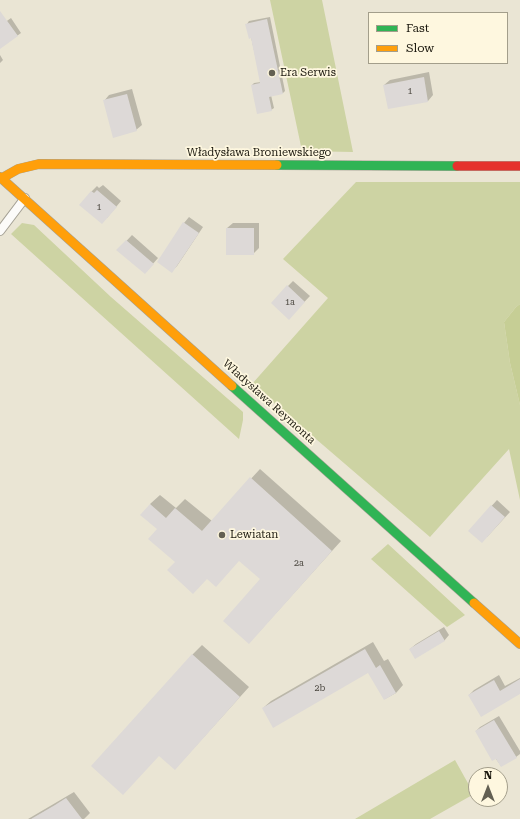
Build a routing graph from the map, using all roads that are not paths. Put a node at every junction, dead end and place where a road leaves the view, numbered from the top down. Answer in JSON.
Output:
{"nodes":[{"id":1,"x":520,"y":166,"type":"edge"},
{"id":2,"x":1,"y":177,"type":"edge"},
{"id":3,"x":25,"y":198,"type":"junction"},
{"id":4,"x":0,"y":231,"type":"edge"},
{"id":5,"x":520,"y":644,"type":"edge"}],
"edges":[{"from":1,"to":2,"type":"street","name":"Władysława Broniewskiego"},
{"from":2,"to":3,"type":"street","name":"Władysława Reymonta"},
{"from":3,"to":4,"type":"lane"},
{"from":3,"to":5,"type":"street","name":"Władysława Reymonta"}]}
